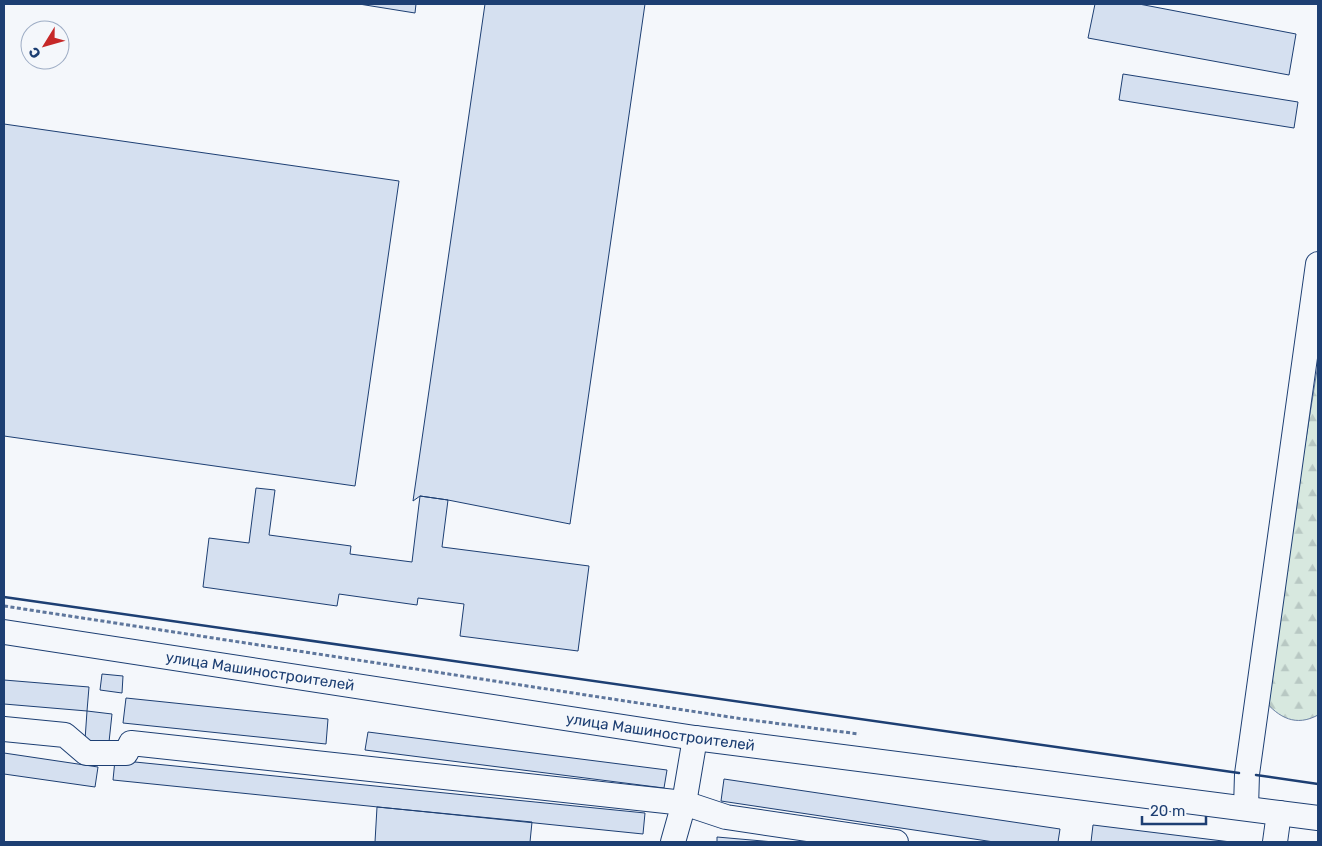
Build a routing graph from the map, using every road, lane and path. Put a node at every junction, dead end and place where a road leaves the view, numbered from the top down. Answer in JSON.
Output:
{"nodes":[{"id":1,"x":1318,"y":264,"type":"edge"},
{"id":2,"x":4,"y":606,"type":"edge"},
{"id":3,"x":4,"y":632,"type":"edge"},
{"id":4,"x":4,"y":729,"type":"edge"},
{"id":5,"x":861,"y":734,"type":"dead end"},
{"id":6,"x":695,"y":738,"type":"junction"},
{"id":7,"x":684,"y":803,"type":"junction"},
{"id":8,"x":1246,"y":808,"type":"junction"},
{"id":9,"x":1279,"y":813,"type":"junction"},
{"id":10,"x":1318,"y":818,"type":"edge"},
{"id":11,"x":673,"y":842,"type":"edge"},
{"id":12,"x":896,"y":842,"type":"edge"},
{"id":13,"x":1275,"y":842,"type":"edge"}],
"edges":[{"from":1,"to":8,"type":"street"},
{"from":2,"to":5,"type":"path"},
{"from":3,"to":6,"type":"street","name":"улица Машиностроителей"},
{"from":4,"to":7,"type":"street"},
{"from":6,"to":7,"type":"street"},
{"from":6,"to":8,"type":"street","name":"улица Машиностроителей"},
{"from":7,"to":11,"type":"street"},
{"from":7,"to":12,"type":"street"},
{"from":8,"to":9,"type":"street","name":"улица Машиностроителей"},
{"from":9,"to":10,"type":"street","name":"улица Машиностроителей"},
{"from":9,"to":13,"type":"street"}]}
